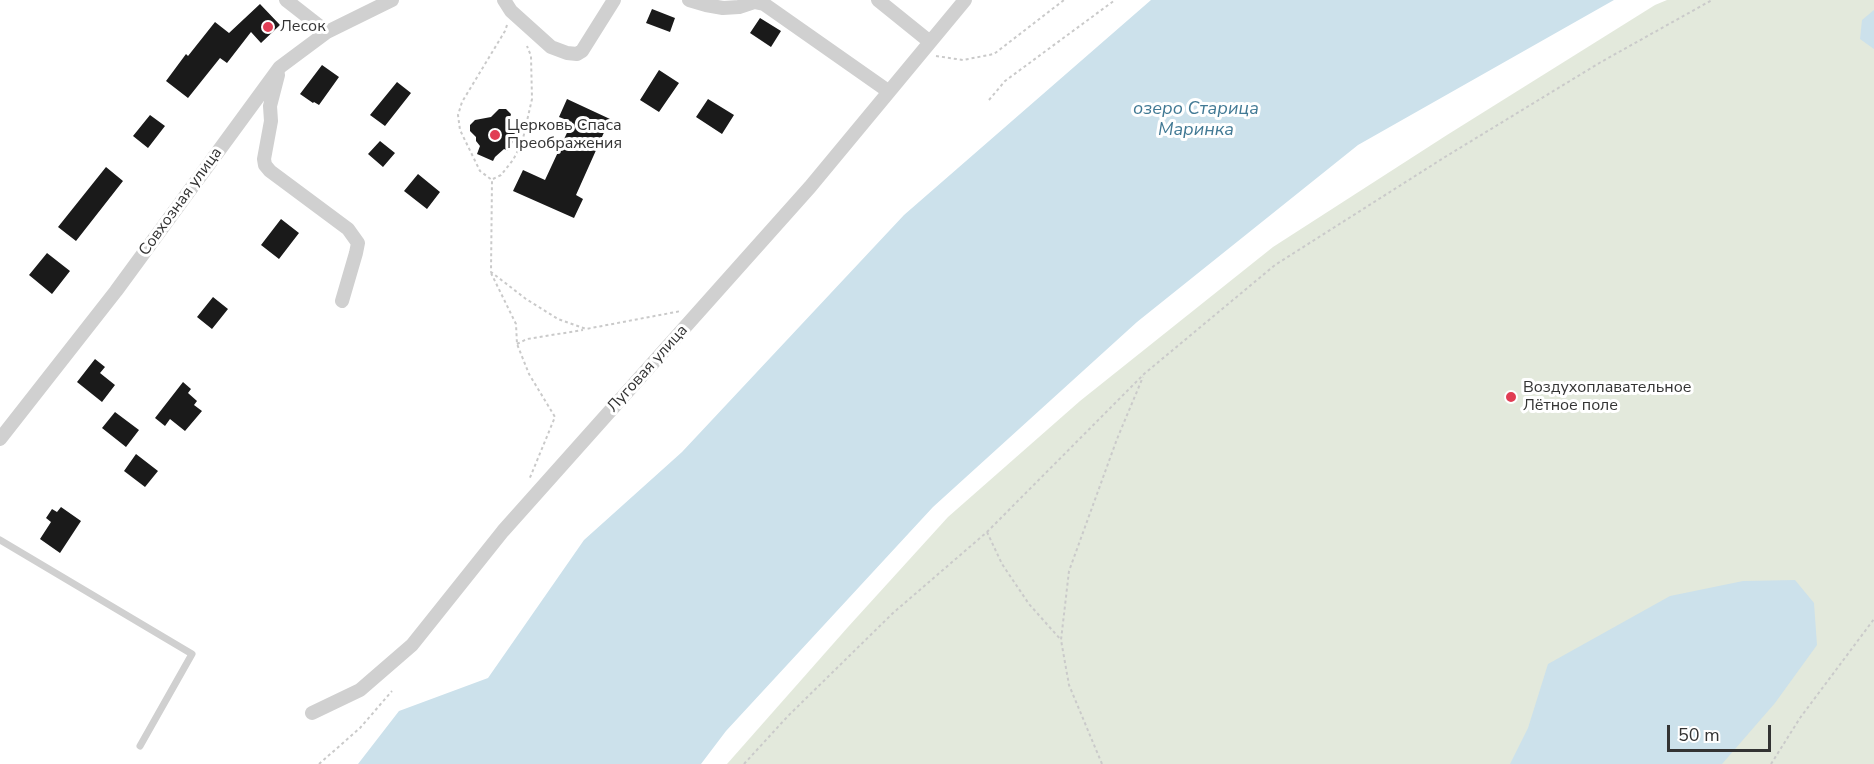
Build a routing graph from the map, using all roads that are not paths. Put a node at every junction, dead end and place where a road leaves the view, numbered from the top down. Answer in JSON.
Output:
{"nodes":[{"id":1,"x":286,"y":0,"type":"edge"},
{"id":2,"x":392,"y":0,"type":"edge"},
{"id":3,"x":614,"y":0,"type":"edge"},
{"id":4,"x":689,"y":0,"type":"edge"},
{"id":5,"x":879,"y":0,"type":"edge"},
{"id":6,"x":965,"y":0,"type":"edge"},
{"id":7,"x":508,"y":5,"type":"edge"},
{"id":8,"x":327,"y":32,"type":"junction"},
{"id":9,"x":926,"y":47,"type":"junction"},
{"id":10,"x":280,"y":67,"type":"junction"},
{"id":11,"x":888,"y":91,"type":"junction"},
{"id":12,"x":342,"y":301,"type":"dead end"},
{"id":13,"x":0,"y":438,"type":"edge"},
{"id":14,"x":0,"y":540,"type":"edge"},
{"id":15,"x":312,"y":713,"type":"dead end"},
{"id":16,"x":140,"y":746,"type":"dead end"}],
"edges":[{"from":1,"to":8,"type":"street"},
{"from":2,"to":8,"type":"street","name":"Совхозная улица"},
{"from":3,"to":7,"type":"street"},
{"from":4,"to":11,"type":"street"},
{"from":5,"to":9,"type":"street"},
{"from":6,"to":9,"type":"street","name":"Луговая улица"},
{"from":8,"to":10,"type":"street","name":"Совхозная улица"},
{"from":9,"to":11,"type":"street","name":"Луговая улица"},
{"from":10,"to":12,"type":"street"},
{"from":10,"to":13,"type":"street","name":"Совхозная улица"},
{"from":11,"to":15,"type":"street","name":"Луговая улица"},
{"from":14,"to":16,"type":"lane"}]}
